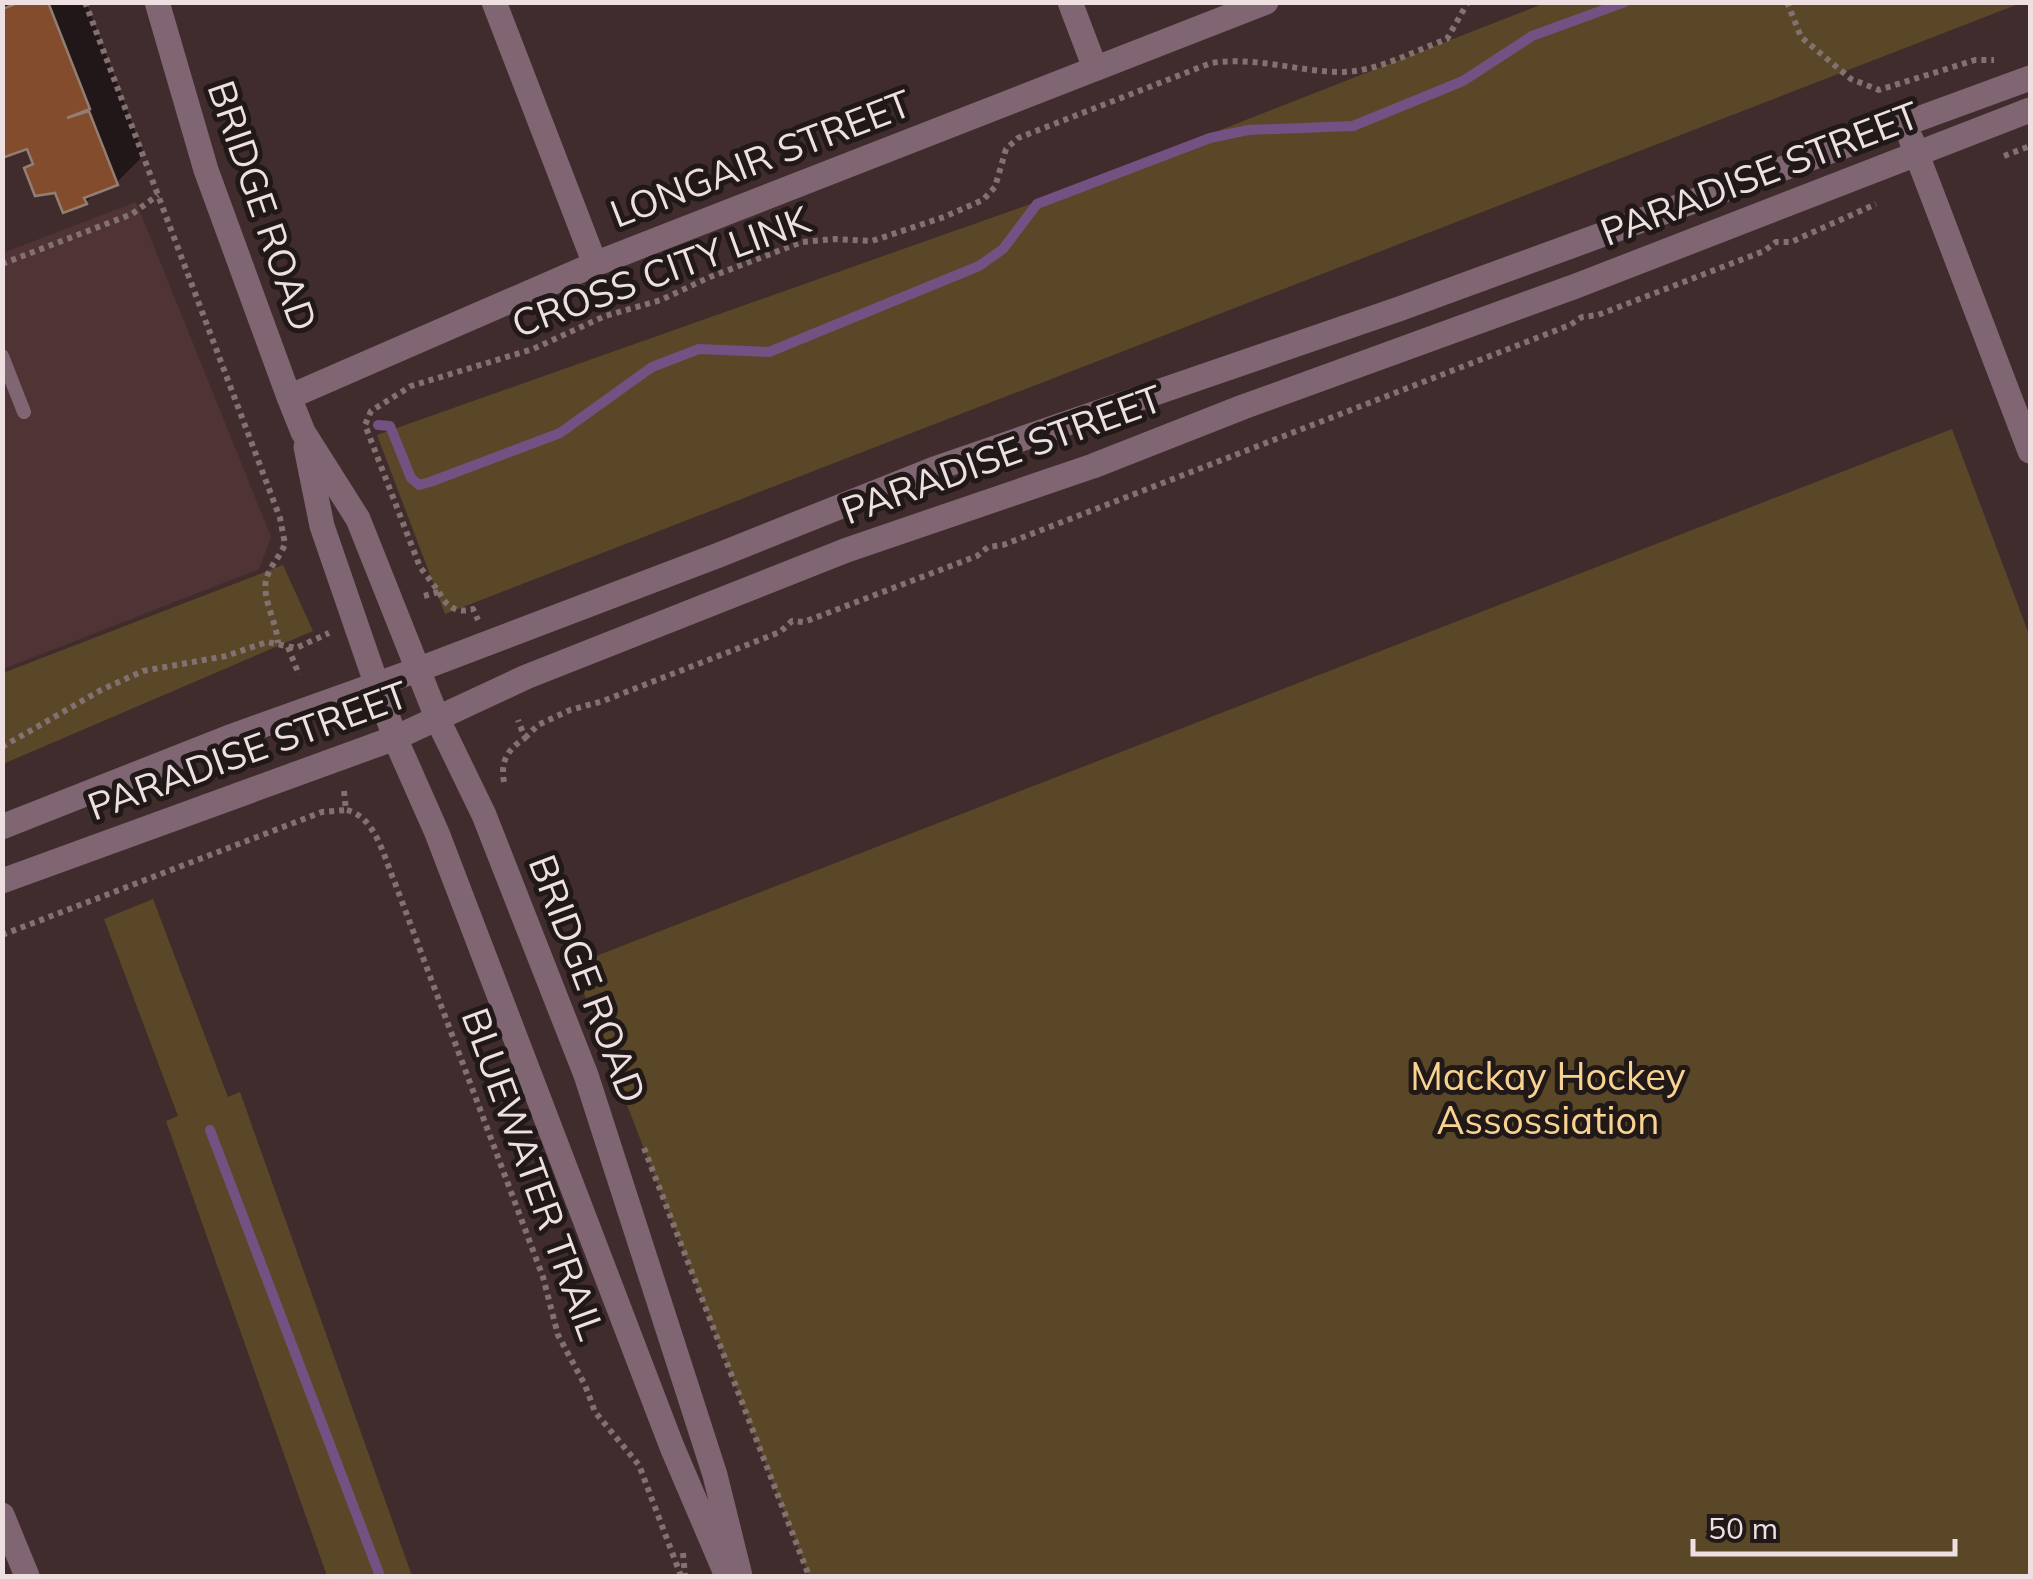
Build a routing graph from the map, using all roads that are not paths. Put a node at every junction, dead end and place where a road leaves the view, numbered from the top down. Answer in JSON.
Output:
{"nodes":[{"id":1,"x":157,"y":2,"type":"edge"},
{"id":2,"x":494,"y":2,"type":"edge"},
{"id":3,"x":1070,"y":2,"type":"edge"},
{"id":4,"x":1266,"y":2,"type":"edge"},
{"id":5,"x":1095,"y":68,"type":"junction"},
{"id":6,"x":2030,"y":78,"type":"edge"},
{"id":7,"x":2030,"y":110,"type":"edge"},
{"id":8,"x":1905,"y":125,"type":"junction"},
{"id":9,"x":1916,"y":152,"type":"junction"},
{"id":10,"x":594,"y":264,"type":"junction"},
{"id":11,"x":2,"y":356,"type":"edge"},
{"id":12,"x":289,"y":397,"type":"junction"},
{"id":13,"x":24,"y":412,"type":"dead end"},
{"id":14,"x":303,"y":432,"type":"junction"},
{"id":15,"x":2030,"y":451,"type":"edge"},
{"id":16,"x":418,"y":670,"type":"junction"},
{"id":17,"x":377,"y":684,"type":"junction"},
{"id":18,"x":438,"y":720,"type":"junction"},
{"id":19,"x":396,"y":738,"type":"junction"},
{"id":20,"x":2,"y":826,"type":"edge"},
{"id":21,"x":2,"y":882,"type":"edge"},
{"id":22,"x":2,"y":1515,"type":"edge"},
{"id":23,"x":28,"y":1576,"type":"edge"},
{"id":24,"x":727,"y":1576,"type":"edge"},
{"id":25,"x":740,"y":1576,"type":"edge"}],
"edges":[{"from":1,"to":12,"type":"street","name":"BRIDGE ROAD"},
{"from":2,"to":10,"type":"street"},
{"from":3,"to":5,"type":"street"},
{"from":4,"to":5,"type":"street","name":"LONGAIR STREET"},
{"from":5,"to":10,"type":"street","name":"LONGAIR STREET"},
{"from":6,"to":8,"type":"street","name":"PARADISE STREET"},
{"from":7,"to":9,"type":"street","name":"PARADISE STREET"},
{"from":8,"to":9,"type":"street"},
{"from":8,"to":16,"type":"street","name":"PARADISE STREET"},
{"from":9,"to":15,"type":"street"},
{"from":9,"to":18,"type":"street","name":"PARADISE STREET"},
{"from":10,"to":12,"type":"street","name":"LONGAIR STREET"},
{"from":11,"to":13,"type":"lane"},
{"from":12,"to":14,"type":"street","name":"BRIDGE ROAD"},
{"from":14,"to":16,"type":"street","name":"BRIDGE ROAD"},
{"from":14,"to":17,"type":"street","name":"BRIDGE ROAD"},
{"from":16,"to":17,"type":"street","name":"PARADISE STREET"},
{"from":16,"to":18,"type":"street","name":"BRIDGE ROAD"},
{"from":17,"to":19,"type":"street","name":"BRIDGE ROAD"},
{"from":17,"to":20,"type":"street","name":"PARADISE STREET"},
{"from":18,"to":19,"type":"street","name":"PARADISE STREET"},
{"from":18,"to":25,"type":"street","name":"BRIDGE ROAD"},
{"from":19,"to":21,"type":"street","name":"PARADISE STREET"},
{"from":19,"to":24,"type":"street","name":"BRIDGE ROAD"},
{"from":22,"to":23,"type":"street"}]}
